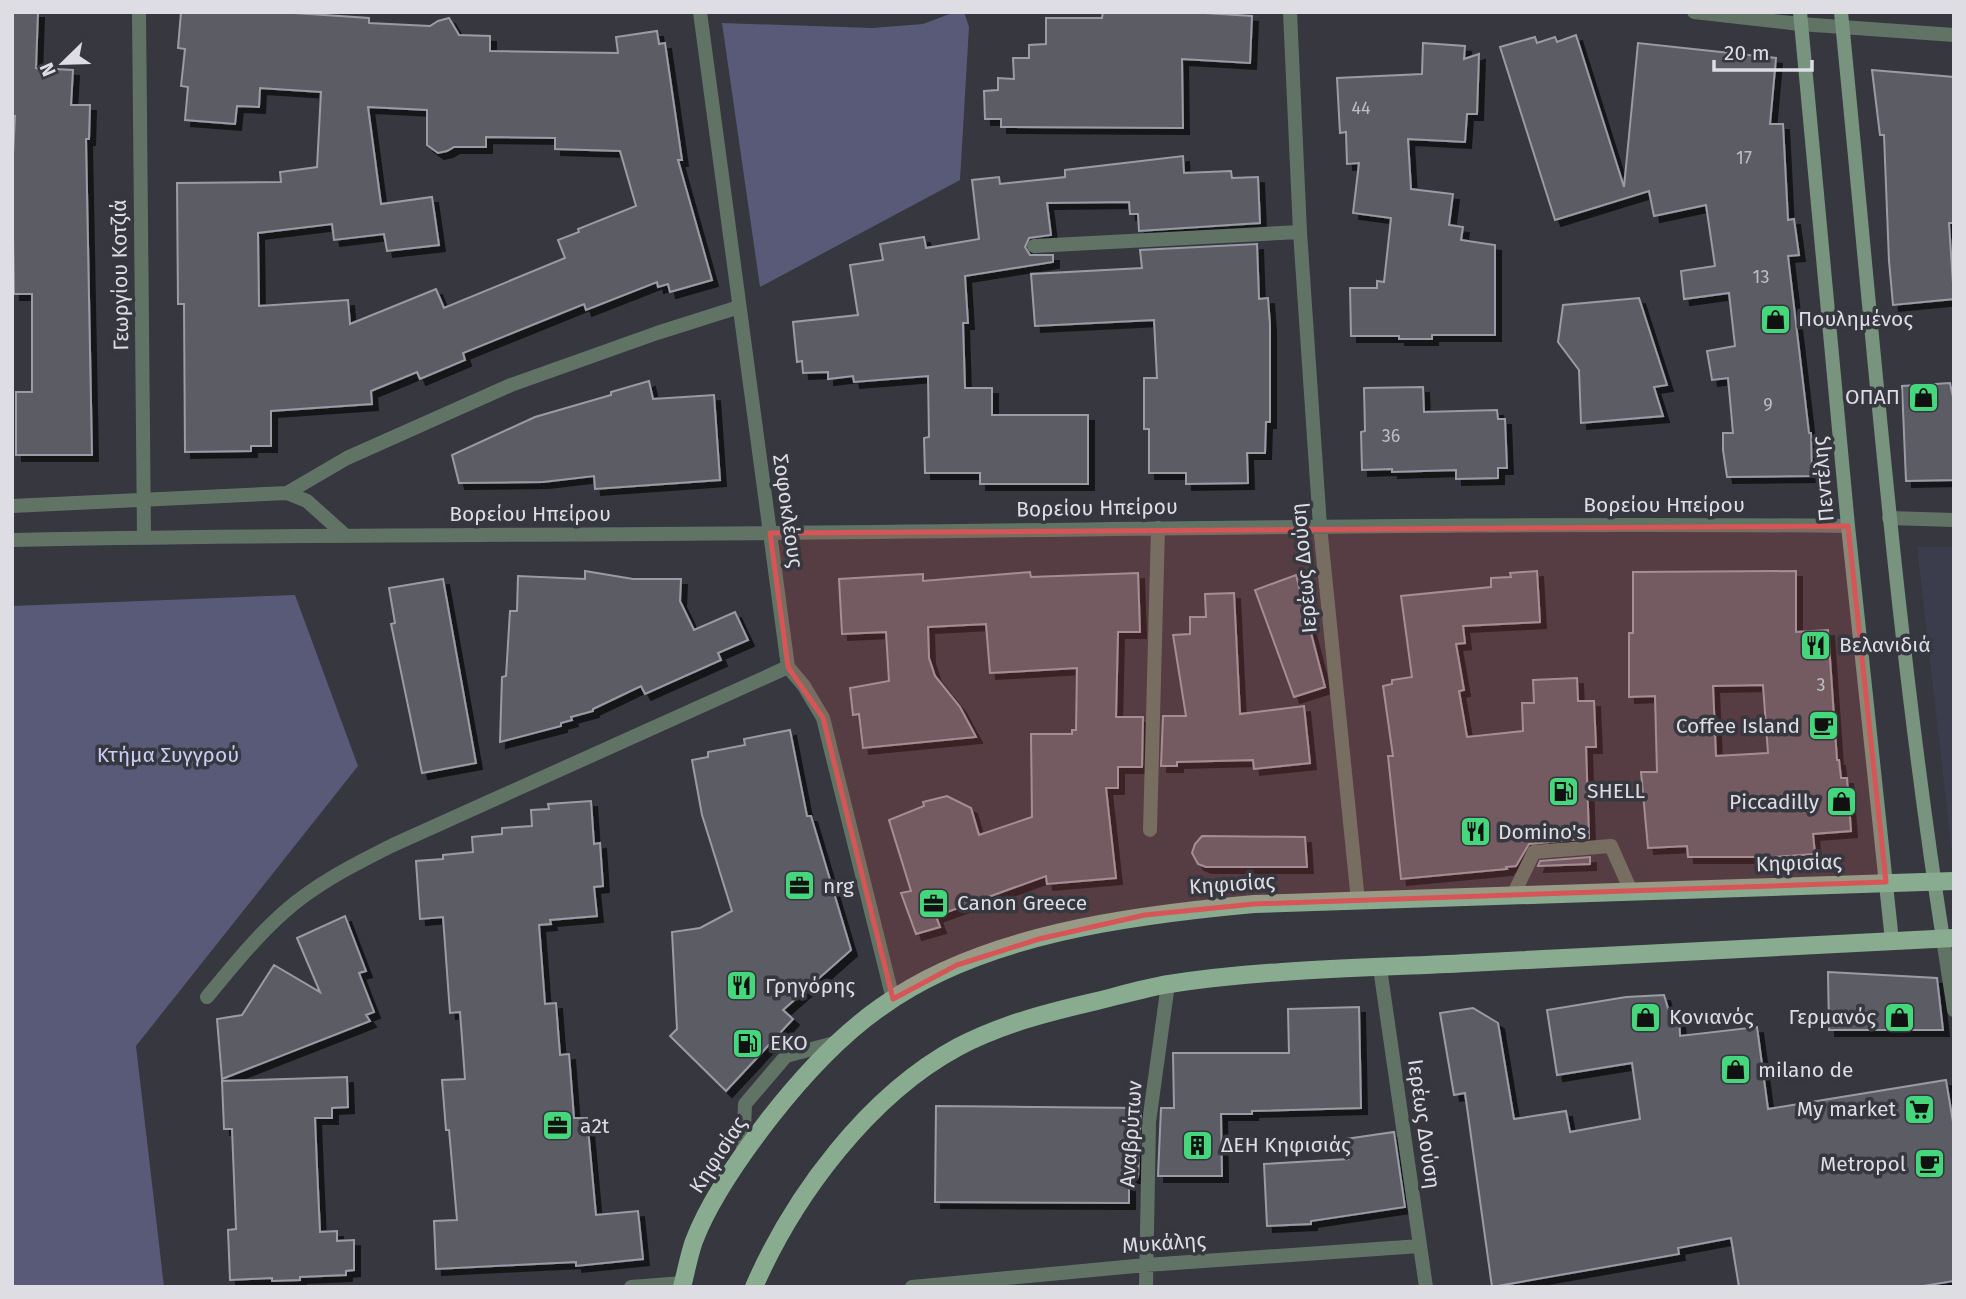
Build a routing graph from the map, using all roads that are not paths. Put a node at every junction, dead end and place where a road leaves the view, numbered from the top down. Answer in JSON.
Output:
{"nodes":[{"id":1,"x":139,"y":12,"type":"edge"},
{"id":2,"x":700,"y":12,"type":"edge"},
{"id":3,"x":1290,"y":12,"type":"edge"},
{"id":4,"x":1693,"y":12,"type":"edge"},
{"id":5,"x":1800,"y":18,"type":"edge"},
{"id":6,"x":1842,"y":20,"type":"edge"},
{"id":7,"x":1954,"y":35,"type":"edge"},
{"id":8,"x":1300,"y":232,"type":"junction"},
{"id":9,"x":1034,"y":246,"type":"dead end"},
{"id":10,"x":739,"y":307,"type":"junction"},
{"id":11,"x":287,"y":494,"type":"junction"},
{"id":12,"x":143,"y":501,"type":"junction"},
{"id":13,"x":12,"y":506,"type":"edge"},
{"id":14,"x":1889,"y":519,"type":"junction"},
{"id":15,"x":1954,"y":520,"type":"edge"},
{"id":16,"x":1320,"y":526,"type":"junction"},
{"id":17,"x":1848,"y":526,"type":"junction"},
{"id":18,"x":1158,"y":528,"type":"junction"},
{"id":19,"x":770,"y":533,"type":"junction"},
{"id":20,"x":346,"y":536,"type":"junction"},
{"id":21,"x":144,"y":537,"type":"junction"},
{"id":22,"x":12,"y":540,"type":"edge"},
{"id":23,"x":788,"y":667,"type":"junction"},
{"id":24,"x":1150,"y":830,"type":"dead end"},
{"id":25,"x":1934,"y":881,"type":"junction"},
{"id":26,"x":1954,"y":881,"type":"edge"},
{"id":27,"x":1886,"y":882,"type":"junction"},
{"id":28,"x":1632,"y":891,"type":"junction"},
{"id":29,"x":1513,"y":895,"type":"junction"},
{"id":30,"x":1358,"y":901,"type":"junction"},
{"id":31,"x":1949,"y":938,"type":"edge"},
{"id":32,"x":1892,"y":941,"type":"junction"},
{"id":33,"x":1380,"y":968,"type":"junction"},
{"id":34,"x":1168,"y":984,"type":"junction"},
{"id":35,"x":207,"y":997,"type":"dead end"},
{"id":36,"x":892,"y":999,"type":"junction"},
{"id":37,"x":1954,"y":1010,"type":"edge"},
{"id":38,"x":839,"y":1042,"type":"junction"},
{"id":39,"x":743,"y":1155,"type":"junction"},
{"id":40,"x":1420,"y":1246,"type":"junction"},
{"id":41,"x":1146,"y":1265,"type":"junction"},
{"id":42,"x":682,"y":1285,"type":"edge"},
{"id":43,"x":631,"y":1287,"type":"edge"},
{"id":44,"x":754,"y":1287,"type":"edge"},
{"id":45,"x":912,"y":1287,"type":"edge"},
{"id":46,"x":1146,"y":1287,"type":"edge"},
{"id":47,"x":1426,"y":1287,"type":"edge"}],
"edges":[{"from":1,"to":12,"type":"street","name":"Γεωργίου Κοτζιά"},
{"from":2,"to":10,"type":"street","name":"Σοφοκλέους"},
{"from":3,"to":8,"type":"street","name":"Ιερέως Δούση"},
{"from":4,"to":5,"type":"street"},
{"from":5,"to":6,"type":"street"},
{"from":5,"to":17,"type":"main road","name":"Πεντέλης"},
{"from":6,"to":7,"type":"street"},
{"from":6,"to":14,"type":"main road"},
{"from":8,"to":9,"type":"street"},
{"from":8,"to":16,"type":"street","name":"Ιερέως Δούση"},
{"from":10,"to":11,"type":"street"},
{"from":10,"to":19,"type":"street","name":"Σοφοκλέους"},
{"from":11,"to":12,"type":"street"},
{"from":11,"to":20,"type":"street"},
{"from":12,"to":13,"type":"street"},
{"from":12,"to":21,"type":"street","name":"Γεωργίου Κοτζιά"},
{"from":14,"to":15,"type":"street"},
{"from":14,"to":25,"type":"main road"},
{"from":16,"to":17,"type":"street","name":"Βορείου Ηπείρου"},
{"from":16,"to":18,"type":"street","name":"Βορείου Ηπείρου"},
{"from":16,"to":30,"type":"street","name":"Ιερέως Δούση"},
{"from":17,"to":27,"type":"main road","name":"Πεντέλης"},
{"from":18,"to":19,"type":"street","name":"Βορείου Ηπείρου"},
{"from":18,"to":24,"type":"street"},
{"from":19,"to":20,"type":"street","name":"Βορείου Ηπείρου"},
{"from":19,"to":23,"type":"street","name":"Σοφοκλέους"},
{"from":20,"to":21,"type":"street","name":"Βορείου Ηπείρου"},
{"from":21,"to":22,"type":"street","name":"Βορείου Ηπείρου"},
{"from":23,"to":35,"type":"street"},
{"from":23,"to":36,"type":"street","name":"Σοφοκλέους"},
{"from":25,"to":26,"type":"main road","name":"Κηφισίας"},
{"from":25,"to":27,"type":"main road","name":"Κηφισίας"},
{"from":25,"to":31,"type":"main road"},
{"from":27,"to":28,"type":"main road","name":"Κηφισίας"},
{"from":27,"to":32,"type":"main road","name":"Πεντέλης"},
{"from":28,"to":29,"type":"main road","name":"Κηφισίας"},
{"from":28,"to":29,"type":"street"},
{"from":29,"to":30,"type":"main road","name":"Κηφισίας"},
{"from":30,"to":36,"type":"main road","name":"Κηφισίας"},
{"from":31,"to":32,"type":"main road"},
{"from":31,"to":37,"type":"street"},
{"from":32,"to":33,"type":"main road"},
{"from":33,"to":34,"type":"main road"},
{"from":33,"to":40,"type":"street","name":"Ιερέως Δούση"},
{"from":34,"to":41,"type":"street","name":"Αναβρύτων"},
{"from":34,"to":44,"type":"main road"},
{"from":36,"to":38,"type":"main road","name":"Κηφισίας"},
{"from":38,"to":39,"type":"main road","name":"Κηφισίας"},
{"from":38,"to":39,"type":"street"},
{"from":39,"to":42,"type":"main road","name":"Κηφισίας"},
{"from":40,"to":41,"type":"street","name":"Μυκάλης"},
{"from":40,"to":47,"type":"street","name":"Ιερέως Δούση"},
{"from":41,"to":45,"type":"street","name":"Μυκάλης"},
{"from":41,"to":46,"type":"street","name":"Αναβρύτων"},
{"from":42,"to":43,"type":"street"}]}
